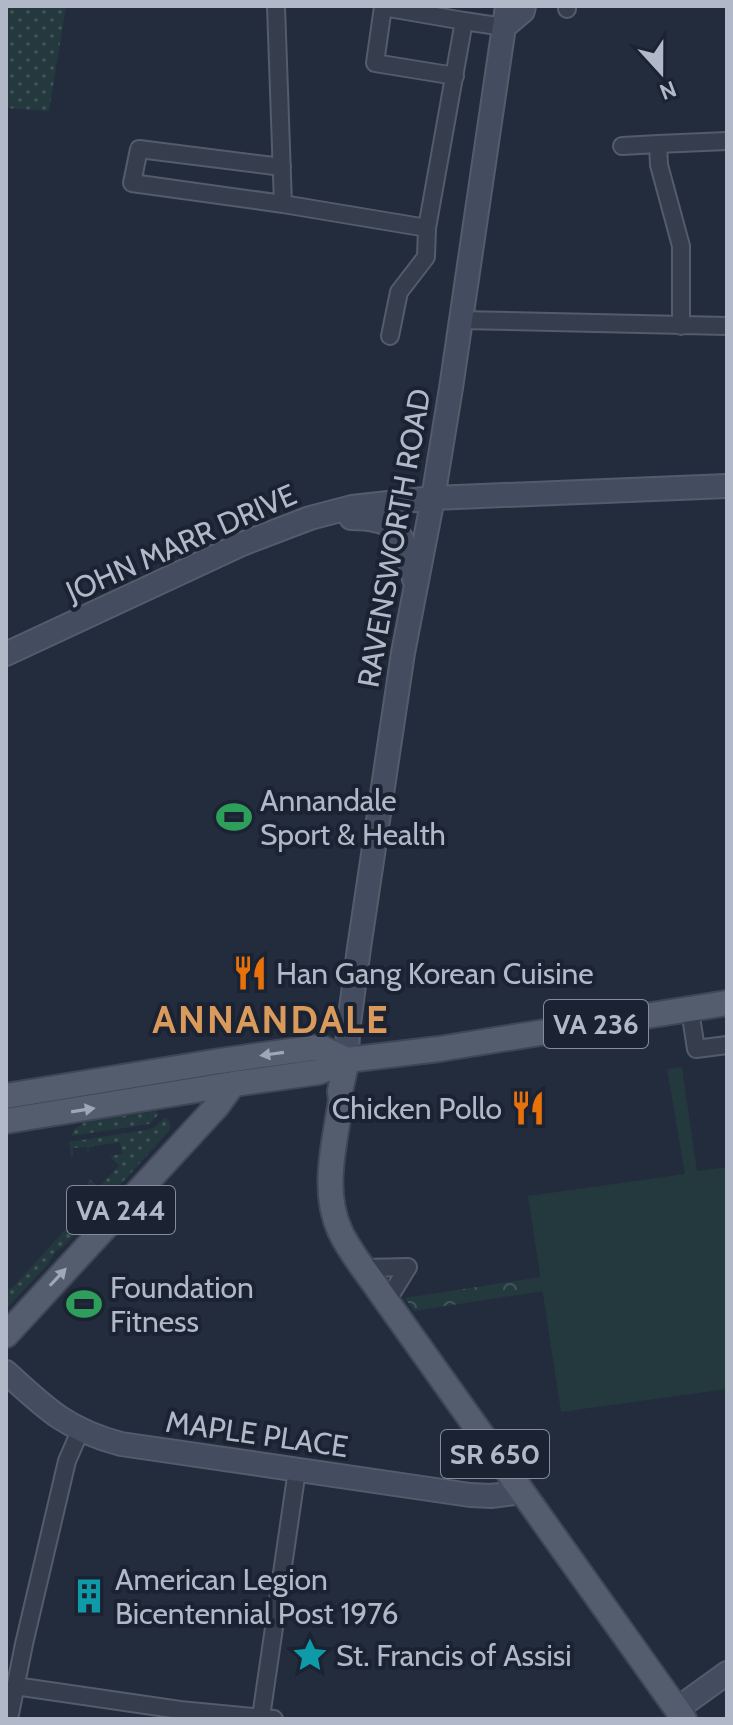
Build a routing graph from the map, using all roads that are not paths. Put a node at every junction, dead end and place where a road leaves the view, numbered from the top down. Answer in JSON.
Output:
{"nodes":[{"id":1,"x":276,"y":6,"type":"edge"},
{"id":2,"x":524,"y":6,"type":"edge"},
{"id":3,"x":505,"y":16,"type":"edge"},
{"id":4,"x":464,"y":21,"type":"junction"},
{"id":5,"x":455,"y":76,"type":"junction"},
{"id":6,"x":727,"y":141,"type":"edge"},
{"id":7,"x":658,"y":144,"type":"junction"},
{"id":8,"x":622,"y":146,"type":"dead end"},
{"id":9,"x":282,"y":167,"type":"junction"},
{"id":10,"x":283,"y":204,"type":"junction"},
{"id":11,"x":427,"y":228,"type":"junction"},
{"id":12,"x":461,"y":320,"type":"junction"},
{"id":13,"x":681,"y":326,"type":"junction"},
{"id":14,"x":727,"y":326,"type":"edge"},
{"id":15,"x":390,"y":336,"type":"dead end"},
{"id":16,"x":727,"y":486,"type":"edge"},
{"id":17,"x":433,"y":498,"type":"junction"},
{"id":18,"x":310,"y":518,"type":"junction"},
{"id":19,"x":416,"y":586,"type":"junction"},
{"id":20,"x":6,"y":654,"type":"edge"},
{"id":21,"x":727,"y":1003,"type":"edge"},
{"id":22,"x":690,"y":1010,"type":"junction"},
{"id":23,"x":727,"y":1045,"type":"edge"},
{"id":24,"x":347,"y":1060,"type":"junction"},
{"id":25,"x":233,"y":1084,"type":"junction"},
{"id":26,"x":6,"y":1096,"type":"edge"},
{"id":27,"x":6,"y":1121,"type":"edge"},
{"id":28,"x":364,"y":1268,"type":"junction"},
{"id":29,"x":387,"y":1301,"type":"junction"},
{"id":30,"x":6,"y":1335,"type":"edge"},
{"id":31,"x":6,"y":1372,"type":"edge"},
{"id":32,"x":80,"y":1431,"type":"junction"},
{"id":33,"x":297,"y":1470,"type":"junction"},
{"id":34,"x":522,"y":1492,"type":"junction"},
{"id":35,"x":727,"y":1673,"type":"edge"},
{"id":36,"x":15,"y":1686,"type":"junction"},
{"id":37,"x":675,"y":1716,"type":"edge"},
{"id":38,"x":268,"y":1718,"type":"edge"},
{"id":39,"x":9,"y":1719,"type":"edge"}],
"edges":[{"from":1,"to":9,"type":"street"},
{"from":2,"to":3,"type":"street"},
{"from":3,"to":4,"type":"street"},
{"from":3,"to":12,"type":"street","name":"RAVENSWORTH ROAD"},
{"from":4,"to":5,"type":"street"},
{"from":4,"to":5,"type":"street"},
{"from":5,"to":11,"type":"street"},
{"from":6,"to":7,"type":"street"},
{"from":7,"to":8,"type":"street"},
{"from":7,"to":13,"type":"street"},
{"from":9,"to":10,"type":"street"},
{"from":9,"to":10,"type":"street"},
{"from":10,"to":11,"type":"street"},
{"from":11,"to":15,"type":"street"},
{"from":12,"to":13,"type":"street"},
{"from":12,"to":17,"type":"street","name":"RAVENSWORTH ROAD"},
{"from":13,"to":14,"type":"street"},
{"from":16,"to":17,"type":"street","name":"JOHN MARR DRIVE"},
{"from":17,"to":18,"type":"street","name":"JOHN MARR DRIVE"},
{"from":17,"to":19,"type":"street","name":"RAVENSWORTH ROAD"},
{"from":18,"to":19,"type":"street"},
{"from":18,"to":20,"type":"street","name":"JOHN MARR DRIVE"},
{"from":19,"to":24,"type":"street","name":"RAVENSWORTH ROAD"},
{"from":21,"to":22,"type":"main road","number":"VA 236"},
{"from":22,"to":23,"type":"street"},
{"from":22,"to":24,"type":"main road","number":"VA 236"},
{"from":24,"to":25,"type":"main road","number":"VA 236"},
{"from":24,"to":26,"type":"main road","number":"VA 236","one_way":true},
{"from":24,"to":28,"type":"main road","number":"SR 650"},
{"from":27,"to":25,"type":"main road","number":"VA 236","one_way":true},
{"from":30,"to":25,"type":"main road","number":"VA 244","one_way":true},
{"from":28,"to":29,"type":"main road","number":"SR 650"},
{"from":28,"to":29,"type":"street"},
{"from":29,"to":34,"type":"main road","number":"SR 650"},
{"from":31,"to":32,"type":"street","name":"MAPLE PLACE"},
{"from":32,"to":33,"type":"street","name":"MAPLE PLACE"},
{"from":32,"to":36,"type":"street"},
{"from":33,"to":34,"type":"street","name":"MAPLE PLACE"},
{"from":33,"to":38,"type":"street"},
{"from":34,"to":37,"type":"main road","number":"SR 650"},
{"from":35,"to":37,"type":"street"},
{"from":36,"to":38,"type":"street"},
{"from":36,"to":39,"type":"street"}]}
